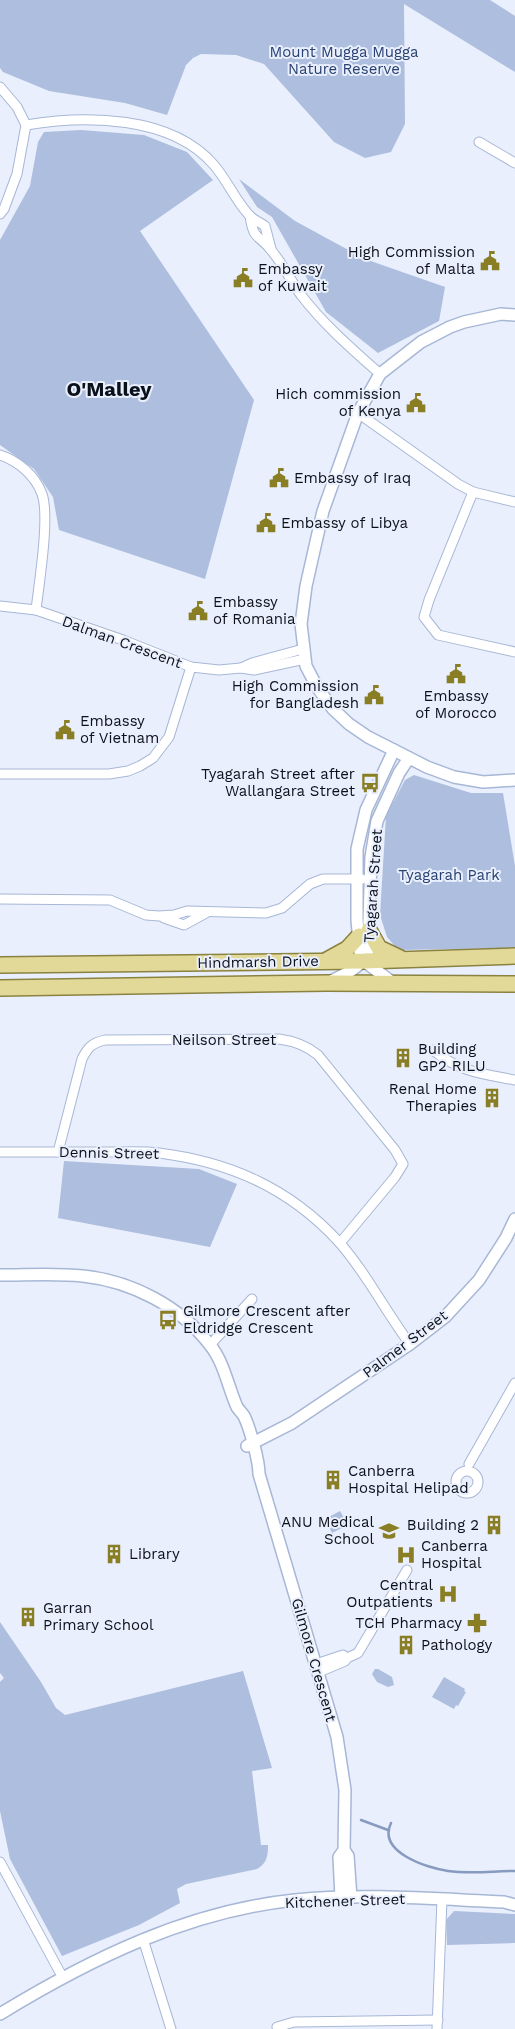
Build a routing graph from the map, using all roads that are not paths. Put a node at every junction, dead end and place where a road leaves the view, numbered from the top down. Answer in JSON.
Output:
{"nodes":[{"id":1,"x":0,"y":87,"type":"edge"},
{"id":2,"x":26,"y":125,"type":"junction"},
{"id":3,"x":479,"y":142,"type":"dead end"},
{"id":4,"x":515,"y":163,"type":"edge"},
{"id":5,"x":0,"y":214,"type":"edge"},
{"id":6,"x":250,"y":216,"type":"junction"},
{"id":7,"x":271,"y":249,"type":"junction"},
{"id":8,"x":515,"y":315,"type":"edge"},
{"id":9,"x":380,"y":374,"type":"junction"},
{"id":10,"x":358,"y":413,"type":"junction"},
{"id":11,"x":0,"y":455,"type":"edge"},
{"id":12,"x":473,"y":492,"type":"junction"},
{"id":13,"x":515,"y":502,"type":"edge"},
{"id":14,"x":1,"y":604,"type":"edge"},
{"id":15,"x":36,"y":610,"type":"junction"},
{"id":16,"x":515,"y":652,"type":"edge"},
{"id":17,"x":304,"y":654,"type":"junction"},
{"id":18,"x":191,"y":668,"type":"junction"},
{"id":19,"x":394,"y":750,"type":"junction"},
{"id":20,"x":409,"y":758,"type":"junction"},
{"id":21,"x":0,"y":774,"type":"edge"},
{"id":22,"x":515,"y":780,"type":"edge"},
{"id":23,"x":358,"y":879,"type":"junction"},
{"id":24,"x":370,"y":879,"type":"junction"},
{"id":25,"x":0,"y":899,"type":"edge"},
{"id":26,"x":208,"y":913,"type":"junction"},
{"id":27,"x":159,"y":916,"type":"junction"},
{"id":28,"x":364,"y":933,"type":"junction"},
{"id":29,"x":515,"y":956,"type":"edge"},
{"id":30,"x":403,"y":960,"type":"junction"},
{"id":31,"x":326,"y":961,"type":"junction"},
{"id":32,"x":364,"y":961,"type":"junction"},
{"id":33,"x":0,"y":965,"type":"edge"},
{"id":34,"x":327,"y":983,"type":"junction"},
{"id":35,"x":393,"y":984,"type":"junction"},
{"id":36,"x":511,"y":987,"type":"edge"},
{"id":37,"x":0,"y":988,"type":"edge"},
{"id":38,"x":433,"y":1050,"type":"dead end"},
{"id":39,"x":515,"y":1080,"type":"edge"},
{"id":40,"x":0,"y":1152,"type":"edge"},
{"id":41,"x":58,"y":1152,"type":"junction"},
{"id":42,"x":515,"y":1220,"type":"edge"},
{"id":43,"x":340,"y":1243,"type":"junction"},
{"id":44,"x":0,"y":1275,"type":"edge"},
{"id":45,"x":252,"y":1299,"type":"dead end"},
{"id":46,"x":410,"y":1344,"type":"junction"},
{"id":47,"x":210,"y":1345,"type":"junction"},
{"id":48,"x":515,"y":1383,"type":"edge"},
{"id":49,"x":251,"y":1450,"type":"junction"},
{"id":50,"x":466,"y":1468,"type":"junction"},
{"id":51,"x":407,"y":1570,"type":"dead end"},
{"id":52,"x":317,"y":1668,"type":"junction"},
{"id":53,"x":0,"y":1864,"type":"edge"},
{"id":54,"x":346,"y":1898,"type":"junction"},
{"id":55,"x":442,"y":1899,"type":"junction"},
{"id":56,"x":511,"y":1901,"type":"edge"},
{"id":57,"x":143,"y":1939,"type":"junction"},
{"id":58,"x":63,"y":1978,"type":"junction"},
{"id":59,"x":0,"y":2014,"type":"edge"},
{"id":60,"x":437,"y":2024,"type":"edge"},
{"id":61,"x":277,"y":2027,"type":"dead end"},
{"id":62,"x":170,"y":2029,"type":"edge"}],
"edges":[{"from":1,"to":2,"type":"street"},
{"from":2,"to":5,"type":"street"},
{"from":2,"to":6,"type":"street"},
{"from":3,"to":4,"type":"street"},
{"from":6,"to":7,"type":"street"},
{"from":6,"to":7,"type":"street"},
{"from":7,"to":9,"type":"street"},
{"from":8,"to":9,"type":"street"},
{"from":9,"to":10,"type":"street"},
{"from":10,"to":12,"type":"street"},
{"from":10,"to":17,"type":"street"},
{"from":11,"to":15,"type":"street"},
{"from":12,"to":13,"type":"street"},
{"from":12,"to":16,"type":"street"},
{"from":14,"to":15,"type":"street","name":"Dalman Crescent"},
{"from":15,"to":18,"type":"street","name":"Dalman Crescent"},
{"from":17,"to":18,"type":"street","name":"Dalman Crescent"},
{"from":17,"to":19,"type":"street"},
{"from":18,"to":21,"type":"street"},
{"from":19,"to":20,"type":"street"},
{"from":19,"to":23,"type":"street","name":"Tyagarah Street"},
{"from":20,"to":22,"type":"street"},
{"from":20,"to":24,"type":"street","name":"Tyagarah Street"},
{"from":23,"to":24,"type":"street"},
{"from":23,"to":26,"type":"street"},
{"from":23,"to":28,"type":"street","name":"Tyagarah Street"},
{"from":24,"to":28,"type":"street","name":"Tyagarah Street"},
{"from":25,"to":27,"type":"street"},
{"from":26,"to":27,"type":"street"},
{"from":26,"to":27,"type":"street"},
{"from":28,"to":30,"type":"main road"},
{"from":28,"to":31,"type":"main road"},
{"from":28,"to":32,"type":"street","name":"Tyagarah Street"},
{"from":29,"to":30,"type":"main road","name":"Hindmarsh Drive"},
{"from":30,"to":32,"type":"main road","name":"Hindmarsh Drive"},
{"from":31,"to":32,"type":"main road","name":"Hindmarsh Drive"},
{"from":31,"to":33,"type":"main road","name":"Hindmarsh Drive"},
{"from":32,"to":34,"type":"street","name":"Tyagarah Street"},
{"from":32,"to":35,"type":"street","name":"Tyagarah Street"},
{"from":34,"to":35,"type":"main road","name":"Hindmarsh Drive"},
{"from":34,"to":37,"type":"main road","name":"Hindmarsh Drive"},
{"from":35,"to":36,"type":"main road","name":"Hindmarsh Drive"},
{"from":38,"to":39,"type":"street"},
{"from":40,"to":41,"type":"street","name":"Dennis Street"},
{"from":41,"to":43,"type":"street","name":"Dennis Street"},
{"from":41,"to":43,"type":"street","name":"Neilson Street"},
{"from":42,"to":46,"type":"street","name":"Palmer Street"},
{"from":43,"to":46,"type":"street","name":"Dennis Street"},
{"from":44,"to":47,"type":"street","name":"Gilmore Crescent"},
{"from":45,"to":47,"type":"street"},
{"from":46,"to":49,"type":"street","name":"Palmer Street"},
{"from":47,"to":49,"type":"street","name":"Gilmore Crescent"},
{"from":48,"to":50,"type":"street"},
{"from":49,"to":52,"type":"street","name":"Gilmore Crescent"},
{"from":50,"to":50,"type":"street"},
{"from":51,"to":52,"type":"street"},
{"from":52,"to":54,"type":"street","name":"Gilmore Crescent"},
{"from":53,"to":58,"type":"street"},
{"from":54,"to":55,"type":"street","name":"Kitchener Street"},
{"from":54,"to":57,"type":"street","name":"Kitchener Street"},
{"from":55,"to":56,"type":"street","name":"Kitchener Street"},
{"from":55,"to":60,"type":"street"},
{"from":57,"to":58,"type":"street","name":"Kitchener Street"},
{"from":57,"to":62,"type":"street"},
{"from":58,"to":59,"type":"street","name":"Kitchener Street"},
{"from":60,"to":61,"type":"street"}]}
